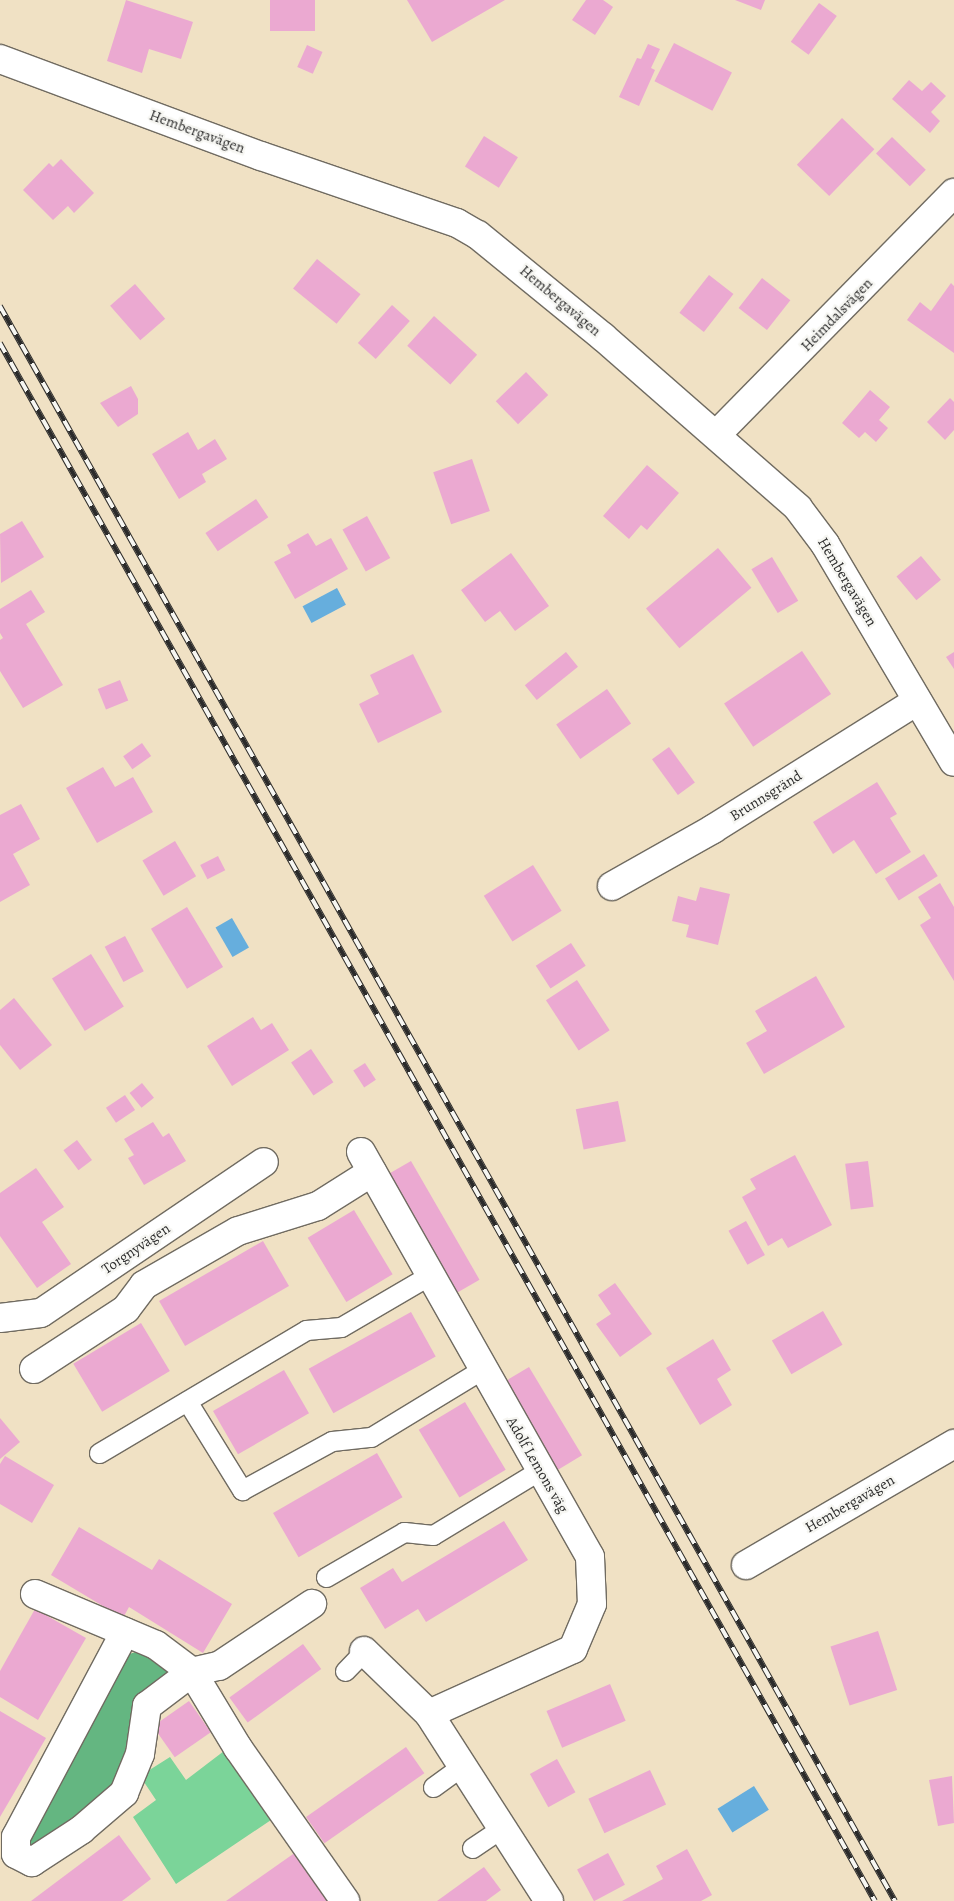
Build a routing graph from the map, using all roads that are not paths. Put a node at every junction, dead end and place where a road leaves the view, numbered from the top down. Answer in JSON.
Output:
{"nodes":[{"id":1,"x":0,"y":59,"type":"edge"},
{"id":2,"x":954,"y":193,"type":"edge"},
{"id":3,"x":717,"y":434,"type":"junction"},
{"id":4,"x":917,"y":701,"type":"junction"},
{"id":5,"x":954,"y":762,"type":"edge"},
{"id":6,"x":612,"y":886,"type":"dead end"},
{"id":7,"x":264,"y":1162,"type":"dead end"},
{"id":8,"x":430,"y":1275,"type":"junction"},
{"id":9,"x":0,"y":1318,"type":"edge"},
{"id":10,"x":34,"y":1369,"type":"dead end"},
{"id":11,"x":483,"y":1369,"type":"junction"},
{"id":12,"x":187,"y":1400,"type":"junction"},
{"id":13,"x":954,"y":1444,"type":"edge"},
{"id":14,"x":99,"y":1453,"type":"dead end"},
{"id":15,"x":540,"y":1470,"type":"junction"},
{"id":16,"x":746,"y":1564,"type":"dead end"},
{"id":17,"x":326,"y":1578,"type":"dead end"},
{"id":18,"x":35,"y":1594,"type":"dead end"},
{"id":19,"x":312,"y":1604,"type":"dead end"},
{"id":20,"x":125,"y":1632,"type":"junction"},
{"id":21,"x":364,"y":1651,"type":"joint"},
{"id":22,"x":345,"y":1671,"type":"dead end"},
{"id":23,"x":192,"y":1672,"type":"junction"},
{"id":24,"x":430,"y":1714,"type":"junction"},
{"id":25,"x":463,"y":1765,"type":"junction"},
{"id":26,"x":433,"y":1787,"type":"dead end"},
{"id":27,"x":502,"y":1827,"type":"junction"},
{"id":28,"x":472,"y":1848,"type":"dead end"},
{"id":29,"x":345,"y":1901,"type":"edge"},
{"id":30,"x":549,"y":1901,"type":"edge"}],
"edges":[{"from":1,"to":3,"type":"street","name":"Hembergavägen"},
{"from":2,"to":3,"type":"street","name":"Heimdalsvägen"},
{"from":3,"to":4,"type":"street","name":"Hembergavägen"},
{"from":4,"to":5,"type":"street","name":"Hembergavägen"},
{"from":4,"to":6,"type":"street","name":"Brunnsgränd"},
{"from":7,"to":9,"type":"street","name":"Torgnyvägen"},
{"from":8,"to":10,"type":"street","name":"Adolf Lemons väg"},
{"from":8,"to":11,"type":"street","name":"Adolf Lemons väg"},
{"from":8,"to":12,"type":"lane"},
{"from":11,"to":12,"type":"lane"},
{"from":11,"to":15,"type":"street","name":"Adolf Lemons väg"},
{"from":12,"to":14,"type":"lane"},
{"from":13,"to":16,"type":"street","name":"Hembergavägen"},
{"from":15,"to":17,"type":"lane"},
{"from":15,"to":24,"type":"street","name":"Adolf Lemons väg"},
{"from":18,"to":20,"type":"street"},
{"from":19,"to":23,"type":"street"},
{"from":20,"to":23,"type":"street"},
{"from":20,"to":23,"type":"street"},
{"from":21,"to":22,"type":"lane"},
{"from":21,"to":24,"type":"street"},
{"from":23,"to":29,"type":"street"},
{"from":24,"to":25,"type":"street"},
{"from":25,"to":26,"type":"lane"},
{"from":25,"to":27,"type":"street"},
{"from":27,"to":28,"type":"lane"},
{"from":27,"to":30,"type":"street"}]}
